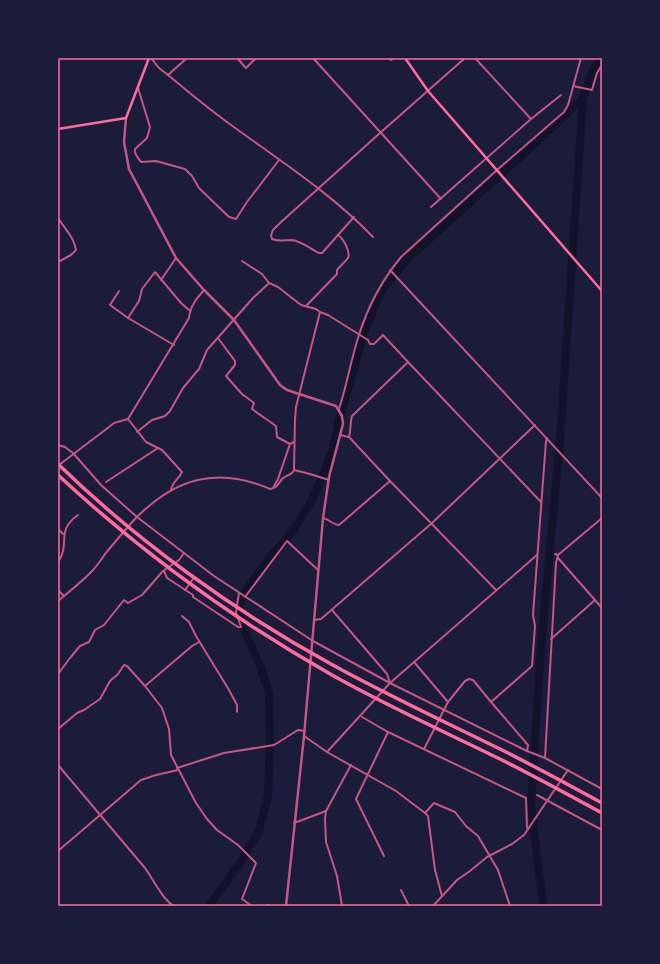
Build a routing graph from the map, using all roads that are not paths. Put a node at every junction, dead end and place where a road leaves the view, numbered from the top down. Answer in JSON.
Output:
{"nodes":[{"id":1,"x":150,"y":58,"type":"edge"},
{"id":2,"x":187,"y":58,"type":"edge"},
{"id":3,"x":237,"y":58,"type":"edge"},
{"id":4,"x":256,"y":58,"type":"edge"},
{"id":5,"x":313,"y":58,"type":"edge"},
{"id":6,"x":389,"y":58,"type":"edge"},
{"id":7,"x":394,"y":58,"type":"edge"},
{"id":8,"x":405,"y":58,"type":"edge"},
{"id":9,"x":465,"y":58,"type":"edge"},
{"id":10,"x":475,"y":58,"type":"edge"},
{"id":11,"x":580,"y":58,"type":"edge"},
{"id":12,"x":602,"y":64,"type":"edge"},
{"id":13,"x":168,"y":75,"type":"junction"},
{"id":14,"x":573,"y":86,"type":"junction"},
{"id":15,"x":138,"y":88,"type":"junction"},
{"id":16,"x":428,"y":91,"type":"junction"},
{"id":17,"x":561,"y":95,"type":"dead end"},
{"id":18,"x":126,"y":118,"type":"junction"},
{"id":19,"x":531,"y":119,"type":"junction"},
{"id":20,"x":58,"y":129,"type":"edge"},
{"id":21,"x":380,"y":132,"type":"junction"},
{"id":22,"x":486,"y":158,"type":"junction"},
{"id":23,"x":279,"y":160,"type":"junction"},
{"id":24,"x":497,"y":171,"type":"junction"},
{"id":25,"x":318,"y":188,"type":"junction"},
{"id":26,"x":441,"y":198,"type":"junction"},
{"id":27,"x":431,"y":208,"type":"dead end"},
{"id":28,"x":58,"y":218,"type":"edge"},
{"id":29,"x":354,"y":218,"type":"junction"},
{"id":30,"x":338,"y":234,"type":"junction"},
{"id":31,"x":374,"y":237,"type":"dead end"},
{"id":32,"x":176,"y":258,"type":"junction"},
{"id":33,"x":58,"y":262,"type":"edge"},
{"id":34,"x":242,"y":262,"type":"dead end"},
{"id":35,"x":390,"y":270,"type":"junction"},
{"id":36,"x":161,"y":280,"type":"junction"},
{"id":37,"x":269,"y":283,"type":"junction"},
{"id":38,"x":204,"y":290,"type":"junction"},
{"id":39,"x":119,"y":291,"type":"dead end"},
{"id":40,"x":602,"y":291,"type":"edge"},
{"id":41,"x":306,"y":306,"type":"junction"},
{"id":42,"x":190,"y":310,"type":"junction"},
{"id":43,"x":320,"y":312,"type":"junction"},
{"id":44,"x":128,"y":318,"type":"junction"},
{"id":45,"x":234,"y":320,"type":"junction"},
{"id":46,"x":359,"y":334,"type":"junction"},
{"id":47,"x":218,"y":338,"type":"junction"},
{"id":48,"x":174,"y":344,"type":"junction"},
{"id":49,"x":408,"y":362,"type":"junction"},
{"id":50,"x":299,"y":395,"type":"junction"},
{"id":51,"x":339,"y":410,"type":"junction"},
{"id":52,"x":128,"y":419,"type":"junction"},
{"id":53,"x":535,"y":425,"type":"junction"},
{"id":54,"x":137,"y":432,"type":"junction"},
{"id":55,"x":340,"y":435,"type":"junction"},
{"id":56,"x":349,"y":437,"type":"junction"},
{"id":57,"x":547,"y":438,"type":"junction"},
{"id":58,"x":294,"y":442,"type":"junction"},
{"id":59,"x":290,"y":444,"type":"junction"},
{"id":60,"x":58,"y":446,"type":"edge"},
{"id":61,"x":158,"y":448,"type":"junction"},
{"id":62,"x":73,"y":453,"type":"junction"},
{"id":63,"x":500,"y":458,"type":"junction"},
{"id":64,"x":58,"y":465,"type":"edge"},
{"id":65,"x":294,"y":470,"type":"junction"},
{"id":66,"x":58,"y":475,"type":"edge"},
{"id":67,"x":329,"y":480,"type":"junction"},
{"id":68,"x":390,"y":481,"type":"junction"},
{"id":69,"x":106,"y":482,"type":"dead end"},
{"id":70,"x":272,"y":489,"type":"junction"},
{"id":71,"x":171,"y":490,"type":"junction"},
{"id":72,"x":602,"y":498,"type":"edge"},
{"id":73,"x":541,"y":502,"type":"junction"},
{"id":74,"x":78,"y":515,"type":"dead end"},
{"id":75,"x":138,"y":517,"type":"junction"},
{"id":76,"x":323,"y":518,"type":"junction"},
{"id":77,"x":602,"y":518,"type":"edge"},
{"id":78,"x":432,"y":523,"type":"junction"},
{"id":79,"x":58,"y":529,"type":"edge"},
{"id":80,"x":64,"y":534,"type":"junction"},
{"id":81,"x":184,"y":553,"type":"junction"},
{"id":82,"x":537,"y":555,"type":"junction"},
{"id":83,"x":558,"y":558,"type":"junction"},
{"id":84,"x":58,"y":562,"type":"edge"},
{"id":85,"x":164,"y":571,"type":"junction"},
{"id":86,"x":319,"y":571,"type":"junction"},
{"id":87,"x":193,"y":579,"type":"dead end"},
{"id":88,"x":58,"y":590,"type":"edge"},
{"id":89,"x":185,"y":590,"type":"junction"},
{"id":90,"x":496,"y":590,"type":"junction"},
{"id":91,"x":239,"y":593,"type":"junction"},
{"id":92,"x":64,"y":596,"type":"junction"},
{"id":93,"x":245,"y":597,"type":"junction"},
{"id":94,"x":595,"y":600,"type":"junction"},
{"id":95,"x":58,"y":602,"type":"edge"},
{"id":96,"x":602,"y":608,"type":"edge"},
{"id":97,"x":331,"y":610,"type":"junction"},
{"id":98,"x":182,"y":616,"type":"dead end"},
{"id":99,"x":315,"y":620,"type":"junction"},
{"id":100,"x":551,"y":639,"type":"junction"},
{"id":101,"x":199,"y":642,"type":"junction"},
{"id":102,"x":313,"y":642,"type":"junction"},
{"id":103,"x":414,"y":662,"type":"junction"},
{"id":104,"x":58,"y":674,"type":"edge"},
{"id":105,"x":390,"y":683,"type":"junction"},
{"id":106,"x":145,"y":686,"type":"junction"},
{"id":107,"x":448,"y":702,"type":"junction"},
{"id":108,"x":491,"y":702,"type":"junction"},
{"id":109,"x":444,"y":710,"type":"junction"},
{"id":110,"x":237,"y":712,"type":"dead end"},
{"id":111,"x":361,"y":716,"type":"junction"},
{"id":112,"x":58,"y":729,"type":"edge"},
{"id":113,"x":305,"y":731,"type":"junction"},
{"id":114,"x":388,"y":732,"type":"junction"},
{"id":115,"x":304,"y":736,"type":"junction"},
{"id":116,"x":424,"y":749,"type":"junction"},
{"id":117,"x":527,"y":751,"type":"junction"},
{"id":118,"x":327,"y":752,"type":"junction"},
{"id":119,"x":545,"y":758,"type":"junction"},
{"id":120,"x":58,"y":765,"type":"edge"},
{"id":121,"x":351,"y":765,"type":"junction"},
{"id":122,"x":178,"y":769,"type":"junction"},
{"id":123,"x":568,"y":770,"type":"junction"},
{"id":124,"x":368,"y":774,"type":"junction"},
{"id":125,"x":602,"y":789,"type":"edge"},
{"id":126,"x":536,"y":795,"type":"dead end"},
{"id":127,"x":547,"y":801,"type":"junction"},
{"id":128,"x":602,"y":803,"type":"edge"},
{"id":129,"x":326,"y":811,"type":"junction"},
{"id":130,"x":425,"y":813,"type":"junction"},
{"id":131,"x":602,"y":813,"type":"edge"},
{"id":132,"x":100,"y":816,"type":"junction"},
{"id":133,"x":294,"y":823,"type":"junction"},
{"id":134,"x":528,"y":827,"type":"junction"},
{"id":135,"x":602,"y":830,"type":"edge"},
{"id":136,"x":58,"y":851,"type":"edge"},
{"id":137,"x":384,"y":856,"type":"dead end"},
{"id":138,"x":490,"y":856,"type":"junction"},
{"id":139,"x":401,"y":890,"type":"dead end"},
{"id":140,"x":442,"y":896,"type":"junction"},
{"id":141,"x":174,"y":906,"type":"edge"},
{"id":142,"x":252,"y":906,"type":"edge"},
{"id":143,"x":264,"y":906,"type":"edge"},
{"id":144,"x":270,"y":906,"type":"edge"},
{"id":145,"x":286,"y":906,"type":"edge"},
{"id":146,"x":342,"y":906,"type":"edge"},
{"id":147,"x":409,"y":906,"type":"edge"},
{"id":148,"x":433,"y":906,"type":"edge"},
{"id":149,"x":510,"y":906,"type":"edge"}],
"edges":[{"from":1,"to":13,"type":"street"},
{"from":1,"to":15,"type":"main road"},
{"from":2,"to":13,"type":"street"},
{"from":3,"to":4,"type":"street"},
{"from":5,"to":21,"type":"street"},
{"from":6,"to":7,"type":"street"},
{"from":8,"to":16,"type":"main road"},
{"from":9,"to":16,"type":"street"},
{"from":10,"to":19,"type":"street"},
{"from":11,"to":14,"type":"street"},
{"from":12,"to":14,"type":"street"},
{"from":13,"to":23,"type":"street"},
{"from":14,"to":24,"type":"street"},
{"from":15,"to":18,"type":"main road"},
{"from":15,"to":23,"type":"street"},
{"from":16,"to":21,"type":"street"},
{"from":16,"to":22,"type":"main road"},
{"from":17,"to":19,"type":"street"},
{"from":18,"to":20,"type":"main road"},
{"from":18,"to":32,"type":"street"},
{"from":19,"to":22,"type":"street"},
{"from":21,"to":25,"type":"street"},
{"from":21,"to":26,"type":"street"},
{"from":22,"to":24,"type":"main road"},
{"from":22,"to":26,"type":"street"},
{"from":23,"to":25,"type":"street"},
{"from":24,"to":35,"type":"street"},
{"from":24,"to":40,"type":"main road"},
{"from":25,"to":29,"type":"street"},
{"from":25,"to":30,"type":"street"},
{"from":26,"to":27,"type":"street"},
{"from":28,"to":33,"type":"street"},
{"from":29,"to":30,"type":"street"},
{"from":29,"to":31,"type":"street"},
{"from":30,"to":41,"type":"street"},
{"from":32,"to":36,"type":"street"},
{"from":32,"to":38,"type":"street"},
{"from":34,"to":37,"type":"street"},
{"from":35,"to":46,"type":"street"},
{"from":35,"to":53,"type":"street"},
{"from":36,"to":42,"type":"street"},
{"from":36,"to":44,"type":"street"},
{"from":37,"to":41,"type":"street"},
{"from":37,"to":45,"type":"street"},
{"from":38,"to":42,"type":"street"},
{"from":38,"to":45,"type":"street"},
{"from":39,"to":44,"type":"street"},
{"from":41,"to":43,"type":"street"},
{"from":42,"to":48,"type":"street"},
{"from":43,"to":46,"type":"street"},
{"from":43,"to":50,"type":"street"},
{"from":44,"to":48,"type":"street"},
{"from":45,"to":47,"type":"street"},
{"from":45,"to":50,"type":"street"},
{"from":46,"to":49,"type":"street"},
{"from":46,"to":51,"type":"street"},
{"from":47,"to":54,"type":"street"},
{"from":47,"to":59,"type":"street"},
{"from":48,"to":52,"type":"street"},
{"from":49,"to":56,"type":"street"},
{"from":49,"to":63,"type":"street"},
{"from":50,"to":51,"type":"street"},
{"from":50,"to":58,"type":"street"},
{"from":51,"to":55,"type":"street"},
{"from":52,"to":54,"type":"street"},
{"from":52,"to":62,"type":"street"},
{"from":53,"to":57,"type":"street"},
{"from":53,"to":63,"type":"street"},
{"from":54,"to":61,"type":"street"},
{"from":55,"to":56,"type":"street"},
{"from":55,"to":67,"type":"street"},
{"from":56,"to":68,"type":"street"},
{"from":57,"to":72,"type":"street"},
{"from":57,"to":73,"type":"street"},
{"from":58,"to":59,"type":"street"},
{"from":58,"to":65,"type":"street"},
{"from":59,"to":70,"type":"street"},
{"from":60,"to":62,"type":"street"},
{"from":61,"to":69,"type":"street"},
{"from":61,"to":71,"type":"street"},
{"from":62,"to":64,"type":"street"},
{"from":62,"to":75,"type":"street"},
{"from":63,"to":73,"type":"street"},
{"from":63,"to":78,"type":"street"},
{"from":64,"to":128,"type":"highway"},
{"from":65,"to":67,"type":"street"},
{"from":65,"to":70,"type":"street"},
{"from":66,"to":131,"type":"highway"},
{"from":67,"to":76,"type":"street"},
{"from":68,"to":76,"type":"street"},
{"from":68,"to":78,"type":"street"},
{"from":70,"to":71,"type":"street"},
{"from":71,"to":75,"type":"street"},
{"from":73,"to":82,"type":"street"},
{"from":74,"to":80,"type":"street"},
{"from":75,"to":81,"type":"street"},
{"from":75,"to":92,"type":"street"},
{"from":76,"to":86,"type":"street"},
{"from":77,"to":83,"type":"street"},
{"from":78,"to":90,"type":"street"},
{"from":78,"to":97,"type":"street"},
{"from":79,"to":80,"type":"street"},
{"from":80,"to":84,"type":"street"},
{"from":81,"to":85,"type":"street"},
{"from":81,"to":91,"type":"street"},
{"from":82,"to":90,"type":"street"},
{"from":82,"to":108,"type":"street"},
{"from":83,"to":94,"type":"street"},
{"from":83,"to":100,"type":"street"},
{"from":85,"to":89,"type":"street"},
{"from":85,"to":104,"type":"street"},
{"from":86,"to":93,"type":"street"},
{"from":86,"to":99,"type":"street"},
{"from":87,"to":89,"type":"street"},
{"from":88,"to":92,"type":"street"},
{"from":89,"to":91,"type":"street"},
{"from":90,"to":103,"type":"street"},
{"from":91,"to":93,"type":"street"},
{"from":92,"to":95,"type":"street"},
{"from":93,"to":102,"type":"street"},
{"from":94,"to":96,"type":"street"},
{"from":94,"to":100,"type":"street"},
{"from":97,"to":99,"type":"street"},
{"from":97,"to":105,"type":"street"},
{"from":98,"to":101,"type":"street"},
{"from":99,"to":102,"type":"street"},
{"from":100,"to":119,"type":"street"},
{"from":101,"to":106,"type":"street"},
{"from":101,"to":110,"type":"street"},
{"from":102,"to":105,"type":"street"},
{"from":102,"to":113,"type":"street"},
{"from":103,"to":105,"type":"street"},
{"from":103,"to":107,"type":"street"},
{"from":105,"to":109,"type":"street"},
{"from":105,"to":111,"type":"street"},
{"from":106,"to":112,"type":"street"},
{"from":106,"to":122,"type":"street"},
{"from":107,"to":108,"type":"street"},
{"from":107,"to":109,"type":"street"},
{"from":108,"to":117,"type":"street"},
{"from":109,"to":116,"type":"street"},
{"from":109,"to":117,"type":"street"},
{"from":111,"to":114,"type":"street"},
{"from":111,"to":118,"type":"street"},
{"from":113,"to":115,"type":"street"},
{"from":113,"to":122,"type":"street"},
{"from":114,"to":116,"type":"street"},
{"from":114,"to":124,"type":"street"},
{"from":115,"to":118,"type":"street"},
{"from":115,"to":133,"type":"street"},
{"from":116,"to":134,"type":"street"},
{"from":117,"to":119,"type":"street"},
{"from":118,"to":121,"type":"street"},
{"from":119,"to":123,"type":"street"},
{"from":120,"to":132,"type":"street"},
{"from":121,"to":124,"type":"street"},
{"from":121,"to":129,"type":"street"},
{"from":122,"to":132,"type":"street"},
{"from":122,"to":142,"type":"street"},
{"from":123,"to":125,"type":"street"},
{"from":123,"to":127,"type":"street"},
{"from":124,"to":130,"type":"street"},
{"from":124,"to":137,"type":"street"},
{"from":126,"to":127,"type":"street"},
{"from":127,"to":134,"type":"street"},
{"from":127,"to":135,"type":"street"},
{"from":129,"to":133,"type":"street"},
{"from":129,"to":146,"type":"street"},
{"from":130,"to":138,"type":"street"},
{"from":130,"to":140,"type":"street"},
{"from":132,"to":136,"type":"street"},
{"from":132,"to":141,"type":"street"},
{"from":133,"to":145,"type":"street"},
{"from":134,"to":138,"type":"street"},
{"from":138,"to":140,"type":"street"},
{"from":138,"to":149,"type":"street"},
{"from":139,"to":147,"type":"street"},
{"from":140,"to":148,"type":"street"},
{"from":143,"to":144,"type":"street"}]}
